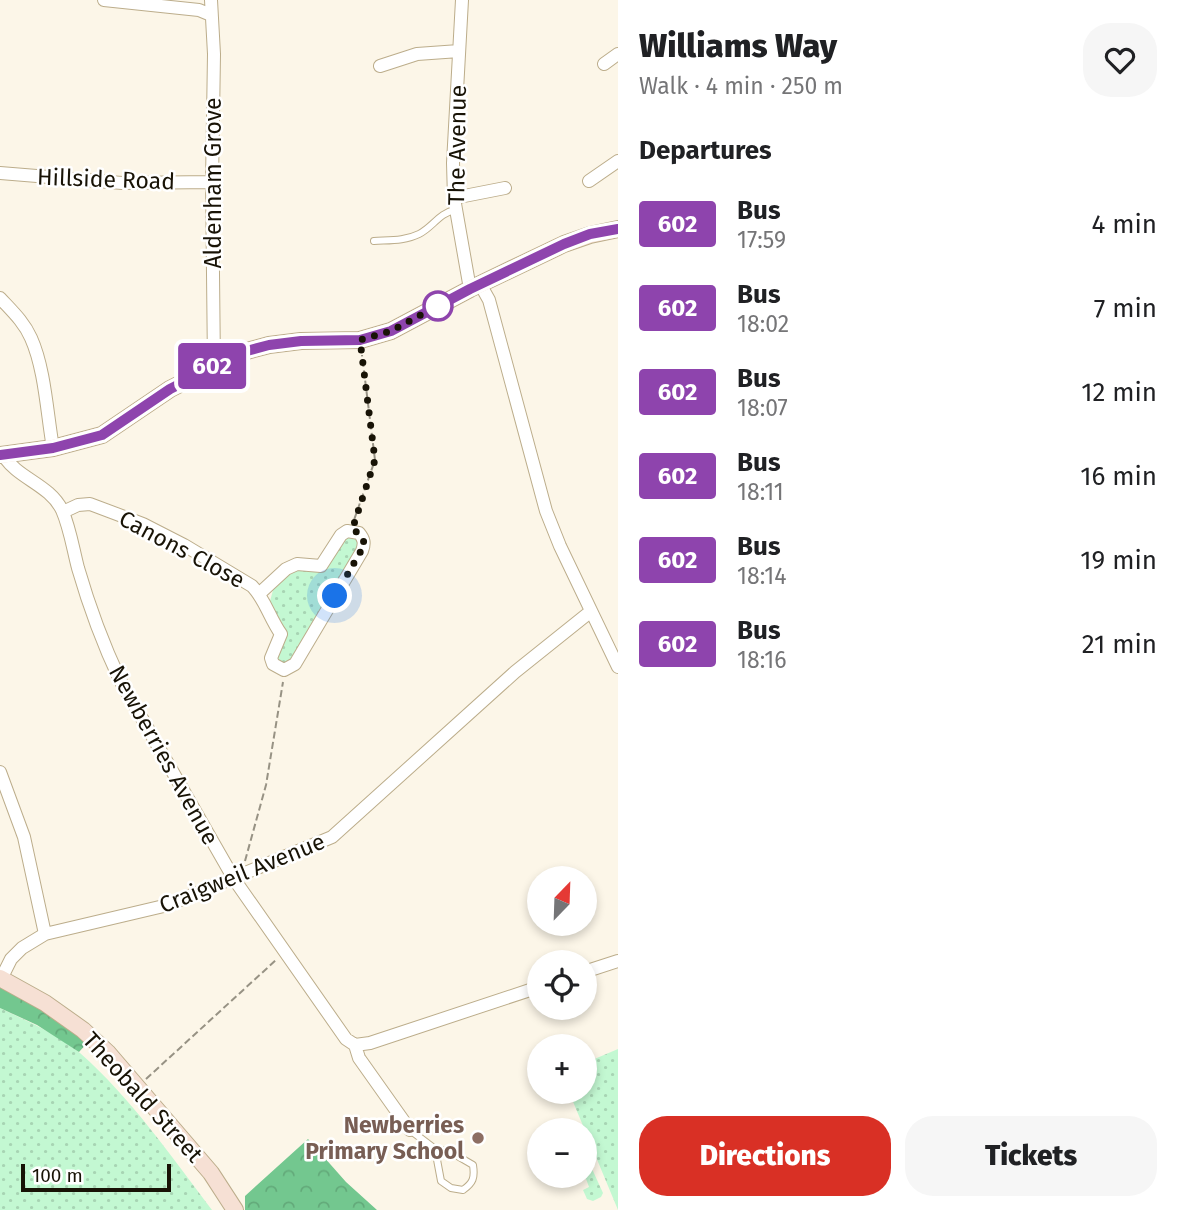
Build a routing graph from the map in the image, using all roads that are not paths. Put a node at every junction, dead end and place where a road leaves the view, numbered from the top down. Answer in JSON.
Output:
{"nodes":[{"id":1,"x":104,"y":0,"type":"edge"},
{"id":2,"x":211,"y":0,"type":"edge"},
{"id":3,"x":464,"y":3,"type":"edge"},
{"id":4,"x":211,"y":15,"type":"junction"},
{"id":5,"x":459,"y":51,"type":"junction"},
{"id":6,"x":618,"y":54,"type":"edge"},
{"id":7,"x":604,"y":64,"type":"dead end"},
{"id":8,"x":380,"y":66,"type":"dead end"},
{"id":9,"x":618,"y":162,"type":"edge"},
{"id":10,"x":0,"y":173,"type":"edge"},
{"id":11,"x":589,"y":181,"type":"dead end"},
{"id":12,"x":212,"y":182,"type":"junction"},
{"id":13,"x":505,"y":188,"type":"dead end"},
{"id":14,"x":455,"y":204,"type":"junction"},
{"id":15,"x":618,"y":229,"type":"edge"},
{"id":16,"x":374,"y":241,"type":"dead end"},
{"id":17,"x":475,"y":286,"type":"junction"},
{"id":18,"x":0,"y":298,"type":"edge"},
{"id":19,"x":214,"y":366,"type":"junction"},
{"id":20,"x":53,"y":448,"type":"junction"},
{"id":21,"x":2,"y":455,"type":"edge"},
{"id":22,"x":63,"y":512,"type":"junction"},
{"id":23,"x":260,"y":593,"type":"junction"},
{"id":24,"x":590,"y":612,"type":"junction"},
{"id":25,"x":618,"y":667,"type":"edge"},
{"id":26,"x":0,"y":772,"type":"edge"},
{"id":27,"x":240,"y":876,"type":"junction"},
{"id":28,"x":45,"y":934,"type":"junction"},
{"id":29,"x":618,"y":961,"type":"edge"},
{"id":30,"x":597,"y":968,"type":"edge"},
{"id":31,"x":0,"y":978,"type":"edge"},
{"id":32,"x":527,"y":991,"type":"edge"},
{"id":33,"x":355,"y":1045,"type":"junction"},
{"id":34,"x":410,"y":1130,"type":"joint"},
{"id":35,"x":435,"y":1149,"type":"junction"},
{"id":36,"x":235,"y":1210,"type":"edge"}],
"edges":[{"from":1,"to":4,"type":"street"},
{"from":2,"to":4,"type":"street","name":"Aldenham Grove"},
{"from":3,"to":5,"type":"street","name":"The Avenue"},
{"from":4,"to":12,"type":"street","name":"Aldenham Grove"},
{"from":5,"to":8,"type":"street"},
{"from":5,"to":14,"type":"street","name":"The Avenue"},
{"from":6,"to":7,"type":"street"},
{"from":9,"to":11,"type":"street"},
{"from":10,"to":12,"type":"street","name":"Hillside Road"},
{"from":12,"to":19,"type":"street","name":"Aldenham Grove"},
{"from":13,"to":14,"type":"street"},
{"from":14,"to":16,"type":"lane"},
{"from":14,"to":17,"type":"street","name":"The Avenue"},
{"from":15,"to":17,"type":"street"},
{"from":17,"to":19,"type":"street"},
{"from":17,"to":24,"type":"street","name":"The Avenue"},
{"from":18,"to":20,"type":"street"},
{"from":19,"to":20,"type":"street"},
{"from":20,"to":21,"type":"street"},
{"from":21,"to":22,"type":"street","name":"Newberries Avenue"},
{"from":22,"to":23,"type":"street","name":"Canons Close"},
{"from":22,"to":27,"type":"street","name":"Newberries Avenue"},
{"from":23,"to":23,"type":"street","name":"Canons Close"},
{"from":24,"to":25,"type":"street","name":"The Avenue"},
{"from":24,"to":27,"type":"street","name":"Craigweil Avenue"},
{"from":26,"to":28,"type":"street"},
{"from":27,"to":28,"type":"street","name":"Craigweil Avenue"},
{"from":27,"to":33,"type":"street","name":"Newberries Avenue"},
{"from":28,"to":31,"type":"street","name":"Craigweil Avenue"},
{"from":29,"to":30,"type":"street"},
{"from":31,"to":36,"type":"street","name":"Theobald Street"},
{"from":32,"to":33,"type":"street"},
{"from":33,"to":34,"type":"street","name":"Newberries Avenue"},
{"from":34,"to":35,"type":"lane"},
{"from":35,"to":35,"type":"lane"}]}
